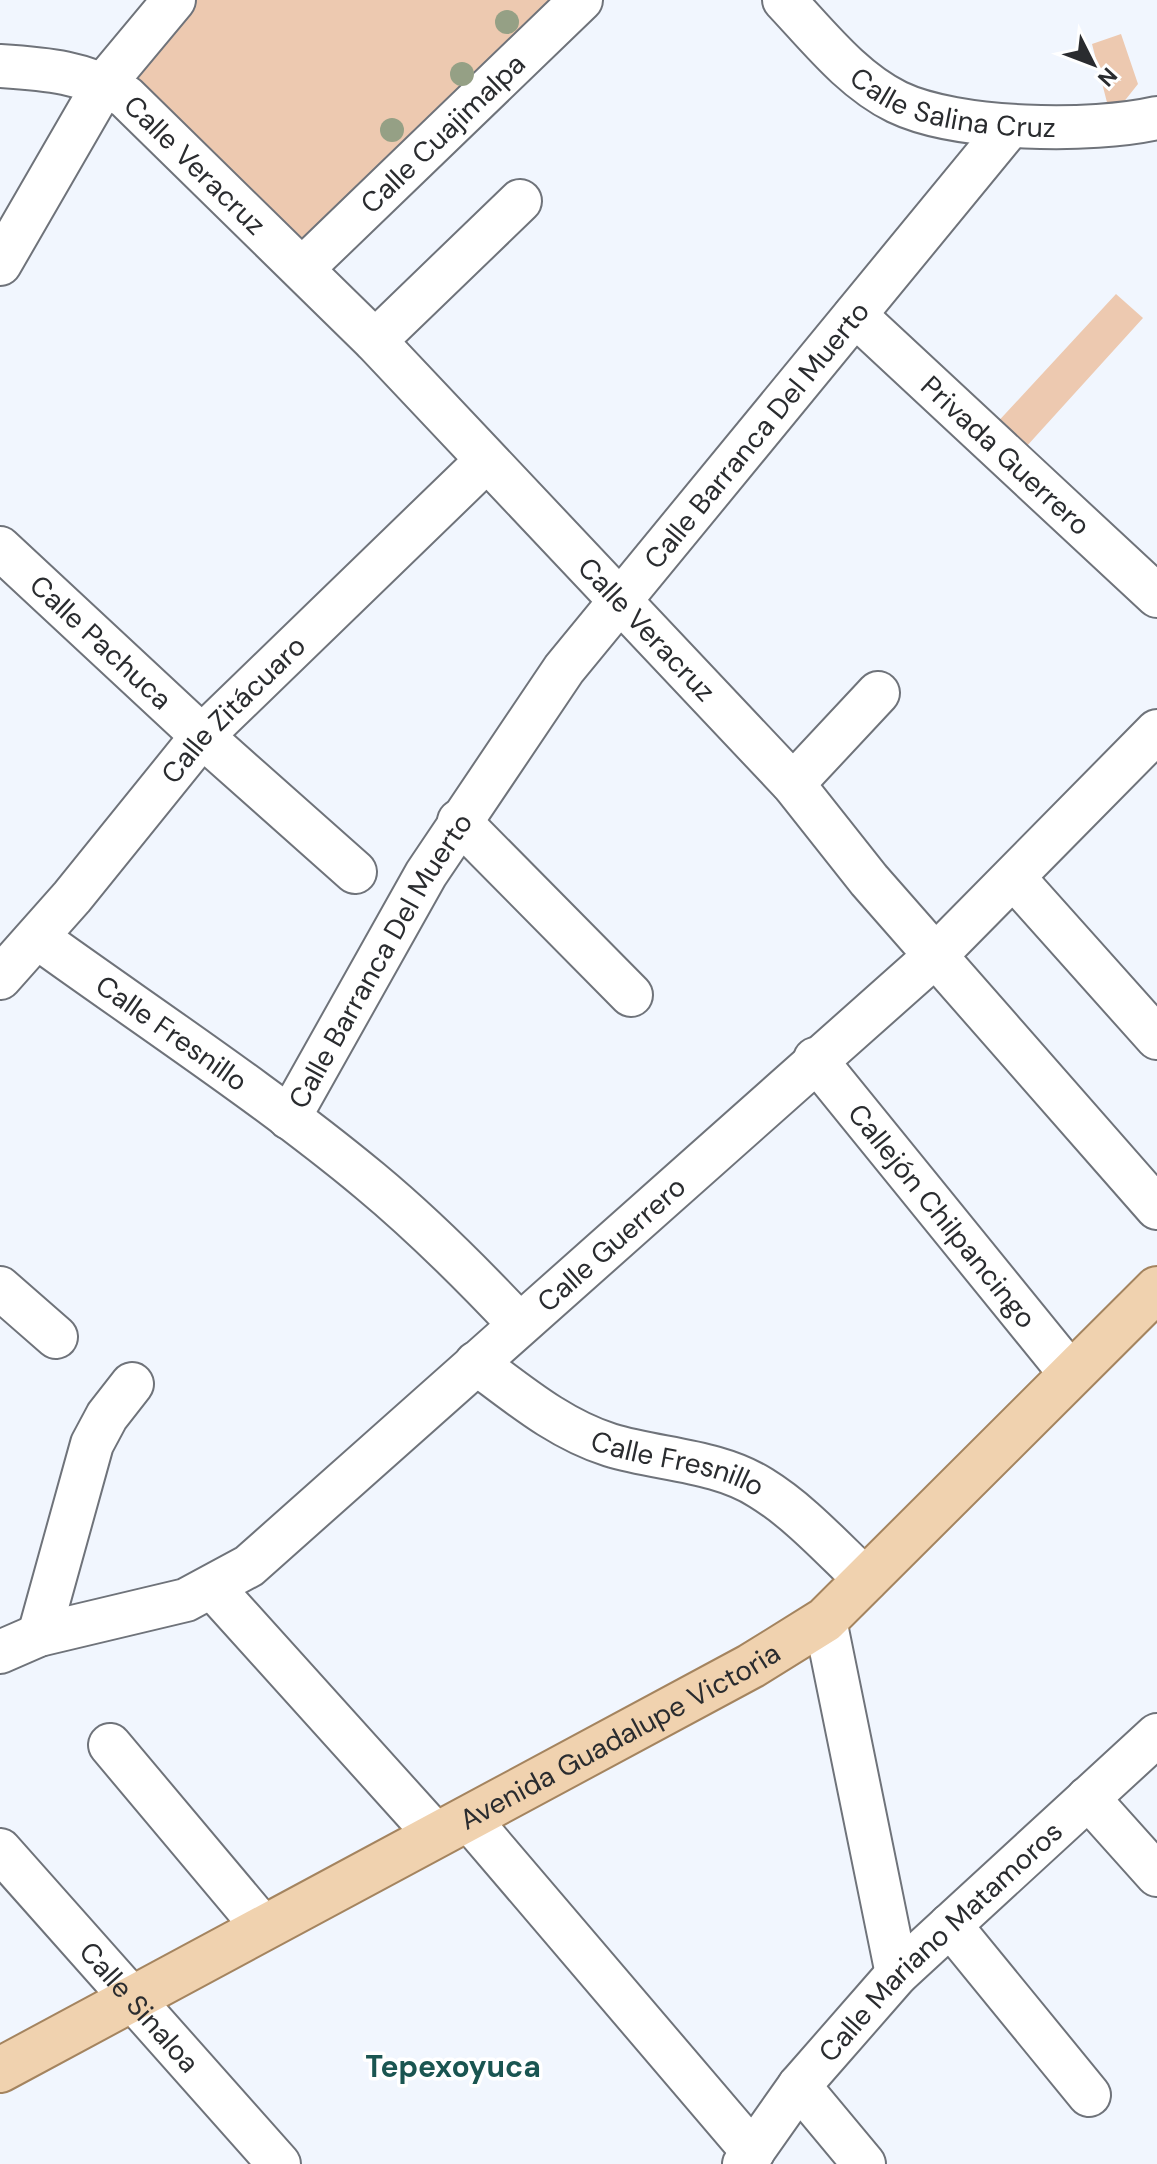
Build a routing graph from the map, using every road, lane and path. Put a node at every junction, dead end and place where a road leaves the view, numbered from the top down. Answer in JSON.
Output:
{"nodes":[{"id":1,"x":174,"y":0,"type":"edge"},
{"id":2,"x":581,"y":0,"type":"edge"},
{"id":3,"x":784,"y":0,"type":"edge"},
{"id":4,"x":0,"y":66,"type":"edge"},
{"id":5,"x":104,"y":84,"type":"junction"},
{"id":6,"x":1157,"y":118,"type":"edge"},
{"id":7,"x":1010,"y":126,"type":"junction"},
{"id":8,"x":520,"y":201,"type":"dead end"},
{"id":9,"x":0,"y":264,"type":"edge"},
{"id":10,"x":303,"y":268,"type":"junction"},
{"id":11,"x":855,"y":315,"type":"junction"},
{"id":12,"x":375,"y":341,"type":"junction"},
{"id":13,"x":486,"y":461,"type":"junction"},
{"id":14,"x":0,"y":548,"type":"edge"},
{"id":15,"x":1157,"y":596,"type":"edge"},
{"id":16,"x":619,"y":601,"type":"junction"},
{"id":17,"x":878,"y":693,"type":"dead end"},
{"id":18,"x":1157,"y":731,"type":"edge"},
{"id":19,"x":202,"y":736,"type":"junction"},
{"id":20,"x":793,"y":784,"type":"junction"},
{"id":21,"x":459,"y":821,"type":"junction"},
{"id":22,"x":355,"y":872,"type":"dead end"},
{"id":23,"x":1014,"y":878,"type":"junction"},
{"id":24,"x":38,"y":938,"type":"junction"},
{"id":25,"x":935,"y":956,"type":"junction"},
{"id":26,"x":0,"y":978,"type":"edge"},
{"id":27,"x":631,"y":995,"type":"dead end"},
{"id":28,"x":1157,"y":1038,"type":"edge"},
{"id":29,"x":815,"y":1059,"type":"junction"},
{"id":30,"x":289,"y":1118,"type":"junction"},
{"id":31,"x":1157,"y":1208,"type":"edge"},
{"id":32,"x":0,"y":1288,"type":"edge"},
{"id":33,"x":1157,"y":1289,"type":"edge"},
{"id":34,"x":519,"y":1324,"type":"junction"},
{"id":35,"x":56,"y":1337,"type":"dead end"},
{"id":36,"x":476,"y":1363,"type":"junction"},
{"id":37,"x":1070,"y":1373,"type":"junction"},
{"id":38,"x":132,"y":1384,"type":"dead end"},
{"id":39,"x":866,"y":1580,"type":"junction"},
{"id":40,"x":213,"y":1588,"type":"junction"},
{"id":41,"x":825,"y":1620,"type":"junction"},
{"id":42,"x":39,"y":1635,"type":"junction"},
{"id":43,"x":0,"y":1652,"type":"edge"},
{"id":44,"x":1157,"y":1735,"type":"edge"},
{"id":45,"x":110,"y":1745,"type":"dead end"},
{"id":46,"x":1088,"y":1798,"type":"junction"},
{"id":47,"x":451,"y":1826,"type":"junction"},
{"id":48,"x":0,"y":1850,"type":"edge"},
{"id":49,"x":1157,"y":1875,"type":"edge"},
{"id":50,"x":950,"y":1925,"type":"junction"},
{"id":51,"x":262,"y":1926,"type":"junction"},
{"id":52,"x":897,"y":1974,"type":"junction"},
{"id":53,"x":132,"y":1998,"type":"junction"},
{"id":54,"x":0,"y":2070,"type":"edge"},
{"id":55,"x":799,"y":2086,"type":"junction"},
{"id":56,"x":1089,"y":2095,"type":"dead end"},
{"id":57,"x":748,"y":2158,"type":"edge"},
{"id":58,"x":279,"y":2164,"type":"edge"},
{"id":59,"x":864,"y":2164,"type":"edge"}],
"edges":[{"from":1,"to":5,"type":"street"},
{"from":2,"to":10,"type":"street","name":"Calle Cuajimalpa"},
{"from":3,"to":7,"type":"street","name":"Calle Salina Cruz"},
{"from":4,"to":5,"type":"street"},
{"from":5,"to":9,"type":"street"},
{"from":5,"to":10,"type":"street","name":"Calle Veracruz"},
{"from":6,"to":7,"type":"street","name":"Calle Salina Cruz"},
{"from":7,"to":11,"type":"street","name":"Calle Barranca Del Muerto"},
{"from":8,"to":12,"type":"street"},
{"from":10,"to":12,"type":"street","name":"Calle Veracruz"},
{"from":11,"to":15,"type":"street","name":"Privada Guerrero"},
{"from":11,"to":16,"type":"street","name":"Calle Barranca Del Muerto"},
{"from":12,"to":13,"type":"street","name":"Calle Veracruz"},
{"from":13,"to":16,"type":"street","name":"Calle Veracruz"},
{"from":13,"to":19,"type":"street","name":"Calle Zitácuaro"},
{"from":14,"to":19,"type":"street","name":"Calle Pachuca"},
{"from":16,"to":20,"type":"street","name":"Calle Veracruz"},
{"from":16,"to":21,"type":"street","name":"Calle Barranca Del Muerto"},
{"from":17,"to":20,"type":"street"},
{"from":18,"to":23,"type":"street","name":"Calle Guerrero"},
{"from":19,"to":22,"type":"street","name":"Calle Pachuca"},
{"from":19,"to":24,"type":"street","name":"Calle Zitácuaro"},
{"from":20,"to":25,"type":"street","name":"Calle Veracruz"},
{"from":21,"to":27,"type":"street"},
{"from":21,"to":30,"type":"street","name":"Calle Barranca Del Muerto"},
{"from":23,"to":25,"type":"street","name":"Calle Guerrero"},
{"from":23,"to":28,"type":"street"},
{"from":24,"to":26,"type":"street","name":"Calle Zitácuaro"},
{"from":24,"to":30,"type":"street","name":"Calle Fresnillo"},
{"from":25,"to":29,"type":"street","name":"Calle Guerrero"},
{"from":25,"to":31,"type":"street","name":"Calle Veracruz"},
{"from":29,"to":34,"type":"street","name":"Calle Guerrero"},
{"from":29,"to":37,"type":"street","name":"Callejón Chilpancingo"},
{"from":30,"to":34,"type":"street","name":"Calle Fresnillo"},
{"from":32,"to":35,"type":"street"},
{"from":33,"to":37,"type":"main road","name":"Avenida Guadalupe Victoria"},
{"from":34,"to":36,"type":"street","name":"Calle Guerrero"},
{"from":36,"to":39,"type":"street","name":"Calle Fresnillo"},
{"from":36,"to":40,"type":"street","name":"Calle Guerrero"},
{"from":37,"to":39,"type":"main road","name":"Avenida Guadalupe Victoria"},
{"from":38,"to":42,"type":"street"},
{"from":39,"to":41,"type":"main road","name":"Avenida Guadalupe Victoria"},
{"from":40,"to":42,"type":"street","name":"Calle Guerrero"},
{"from":40,"to":47,"type":"street"},
{"from":41,"to":47,"type":"main road","name":"Avenida Guadalupe Victoria"},
{"from":41,"to":52,"type":"street"},
{"from":42,"to":43,"type":"street","name":"Calle Guerrero"},
{"from":44,"to":46,"type":"street","name":"Calle Mariano Matamoros"},
{"from":45,"to":51,"type":"street"},
{"from":46,"to":49,"type":"street"},
{"from":46,"to":50,"type":"street","name":"Calle Mariano Matamoros"},
{"from":47,"to":51,"type":"main road","name":"Avenida Guadalupe Victoria"},
{"from":47,"to":57,"type":"street"},
{"from":48,"to":53,"type":"street","name":"Calle Sinaloa"},
{"from":50,"to":52,"type":"street","name":"Calle Mariano Matamoros"},
{"from":50,"to":56,"type":"street"},
{"from":51,"to":53,"type":"main road","name":"Avenida Guadalupe Victoria"},
{"from":52,"to":55,"type":"street","name":"Calle Mariano Matamoros"},
{"from":53,"to":54,"type":"main road","name":"Avenida Guadalupe Victoria"},
{"from":53,"to":58,"type":"street","name":"Calle Sinaloa"},
{"from":55,"to":57,"type":"street","name":"Calle Mariano Matamoros"},
{"from":55,"to":59,"type":"street"}]}
